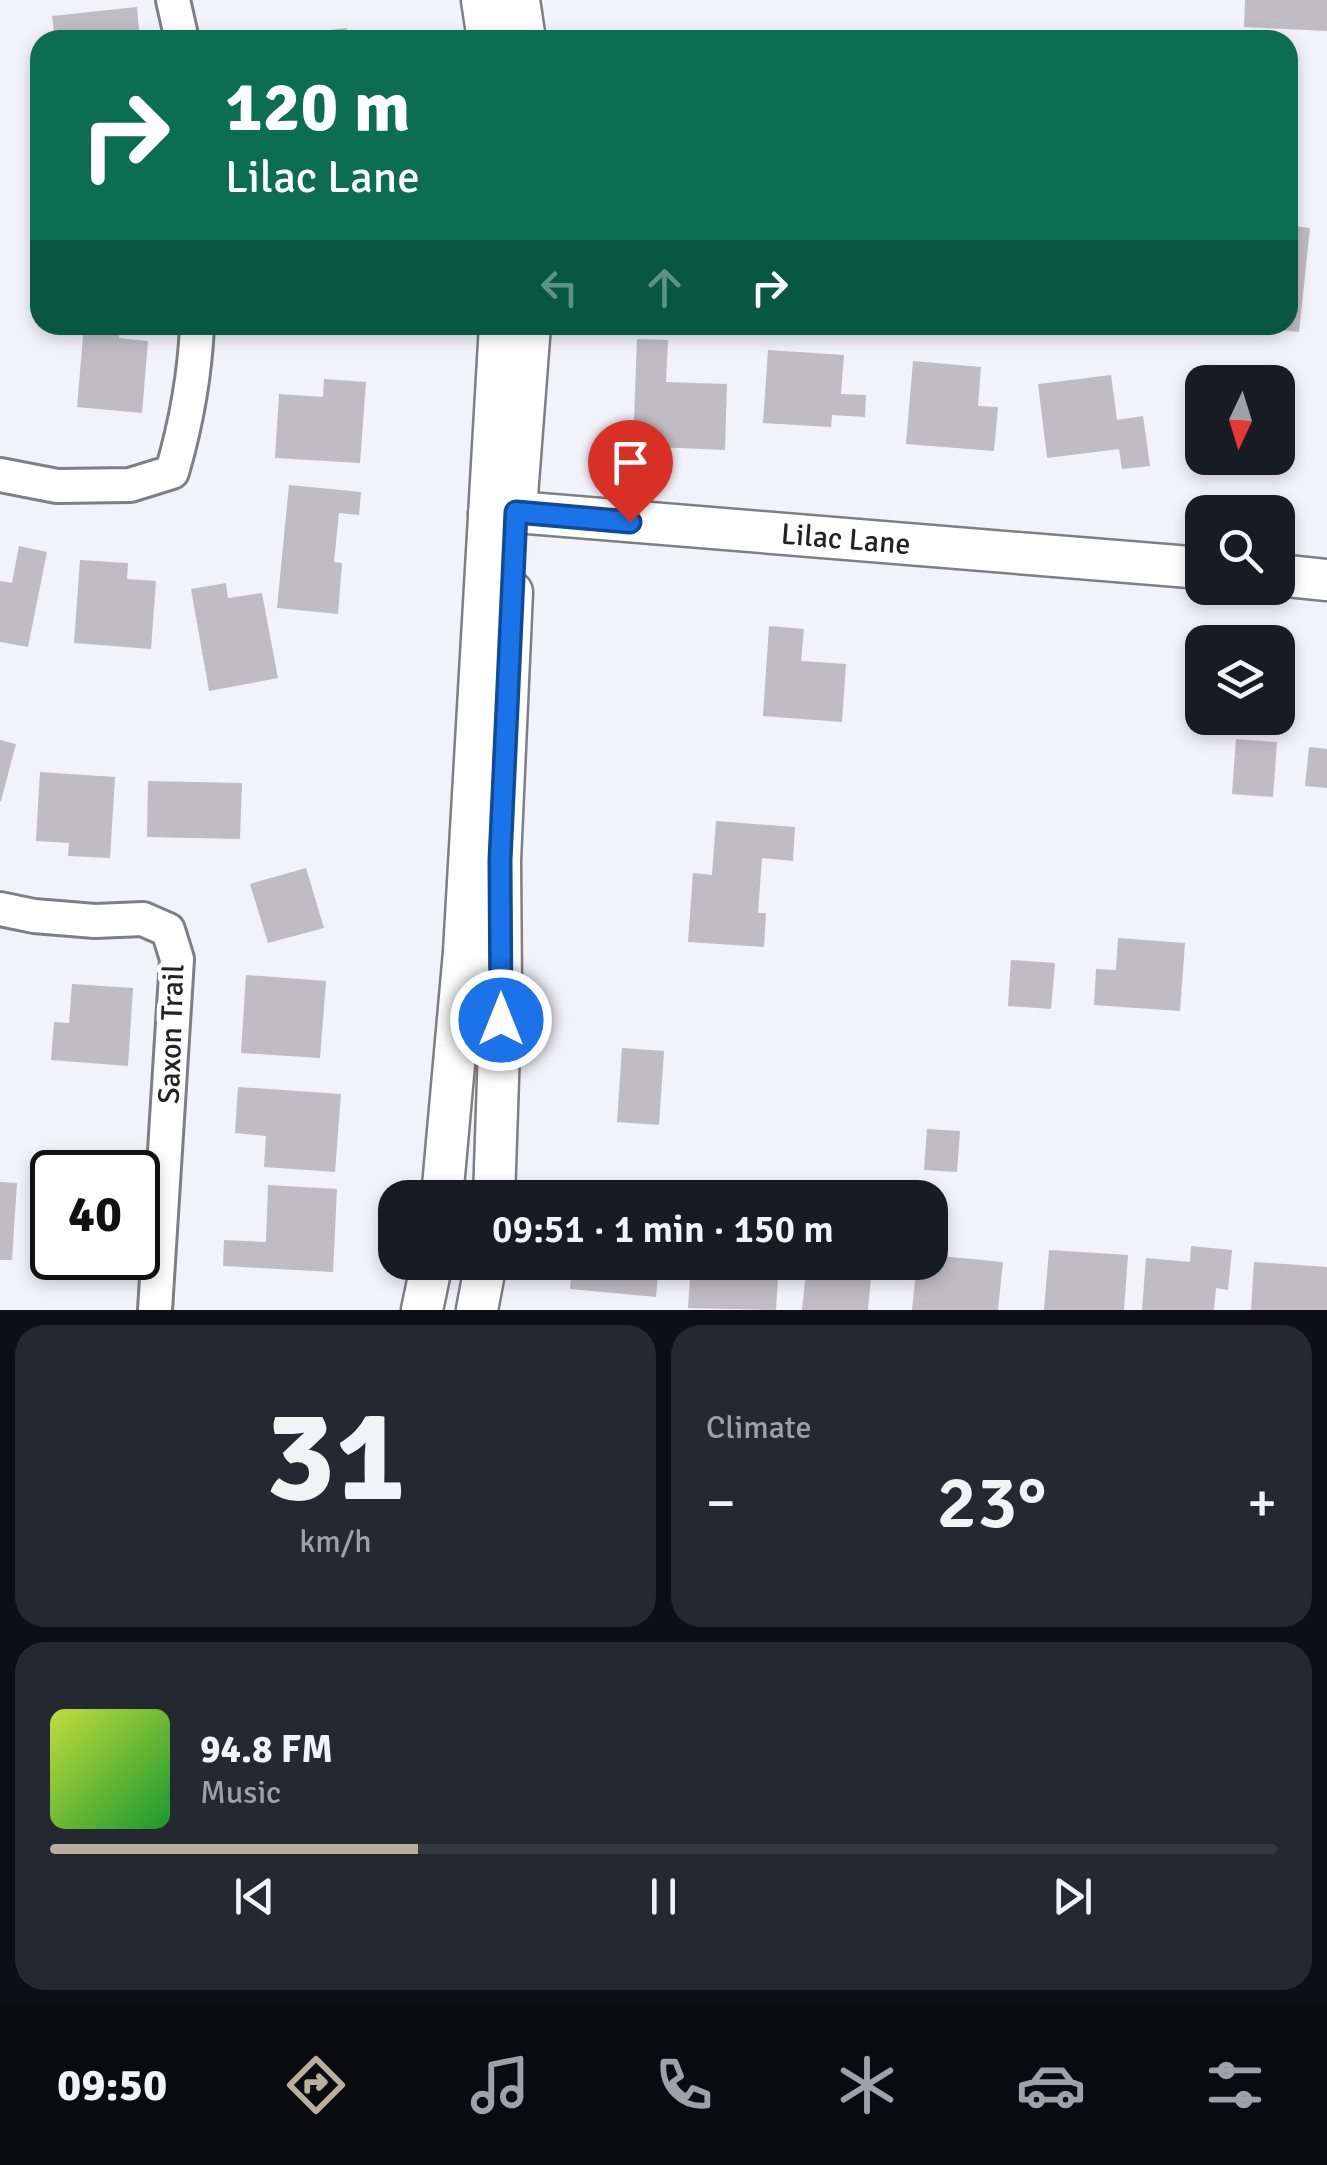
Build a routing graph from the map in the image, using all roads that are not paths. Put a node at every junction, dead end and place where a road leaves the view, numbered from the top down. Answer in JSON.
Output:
{"nodes":[{"id":1,"x":173,"y":0,"type":"edge"},
{"id":2,"x":482,"y":0,"type":"edge"},
{"id":3,"x":519,"y":0,"type":"edge"},
{"id":4,"x":180,"y":30,"type":"edge"},
{"id":5,"x":486,"y":30,"type":"edge"},
{"id":6,"x":524,"y":30,"type":"edge"},
{"id":7,"x":197,"y":335,"type":"edge"},
{"id":8,"x":500,"y":335,"type":"edge"},
{"id":9,"x":529,"y":335,"type":"edge"},
{"id":10,"x":0,"y":475,"type":"edge"},
{"id":11,"x":502,"y":513,"type":"junction"},
{"id":12,"x":1185,"y":567,"type":"edge"},
{"id":13,"x":1295,"y":577,"type":"edge"},
{"id":14,"x":1327,"y":580,"type":"edge"},
{"id":15,"x":488,"y":796,"type":"junction"},
{"id":16,"x":0,"y":909,"type":"edge"},
{"id":17,"x":444,"y":1180,"type":"edge"},
{"id":18,"x":495,"y":1180,"type":"edge"},
{"id":19,"x":428,"y":1280,"type":"edge"},
{"id":20,"x":483,"y":1280,"type":"edge"},
{"id":21,"x":155,"y":1310,"type":"edge"},
{"id":22,"x":422,"y":1310,"type":"edge"},
{"id":23,"x":477,"y":1310,"type":"edge"}],
"edges":[{"from":1,"to":4,"type":"street"},
{"from":2,"to":5,"type":"street"},
{"from":3,"to":6,"type":"street"},
{"from":7,"to":10,"type":"street"},
{"from":8,"to":11,"type":"street"},
{"from":9,"to":11,"type":"street"},
{"from":11,"to":12,"type":"street","name":"Lilac Lane"},
{"from":11,"to":15,"type":"street"},
{"from":13,"to":14,"type":"street"},
{"from":15,"to":17,"type":"street"},
{"from":15,"to":18,"type":"street"},
{"from":16,"to":21,"type":"street","name":"Saxon Trail"},
{"from":19,"to":22,"type":"street"},
{"from":20,"to":23,"type":"street"}]}
